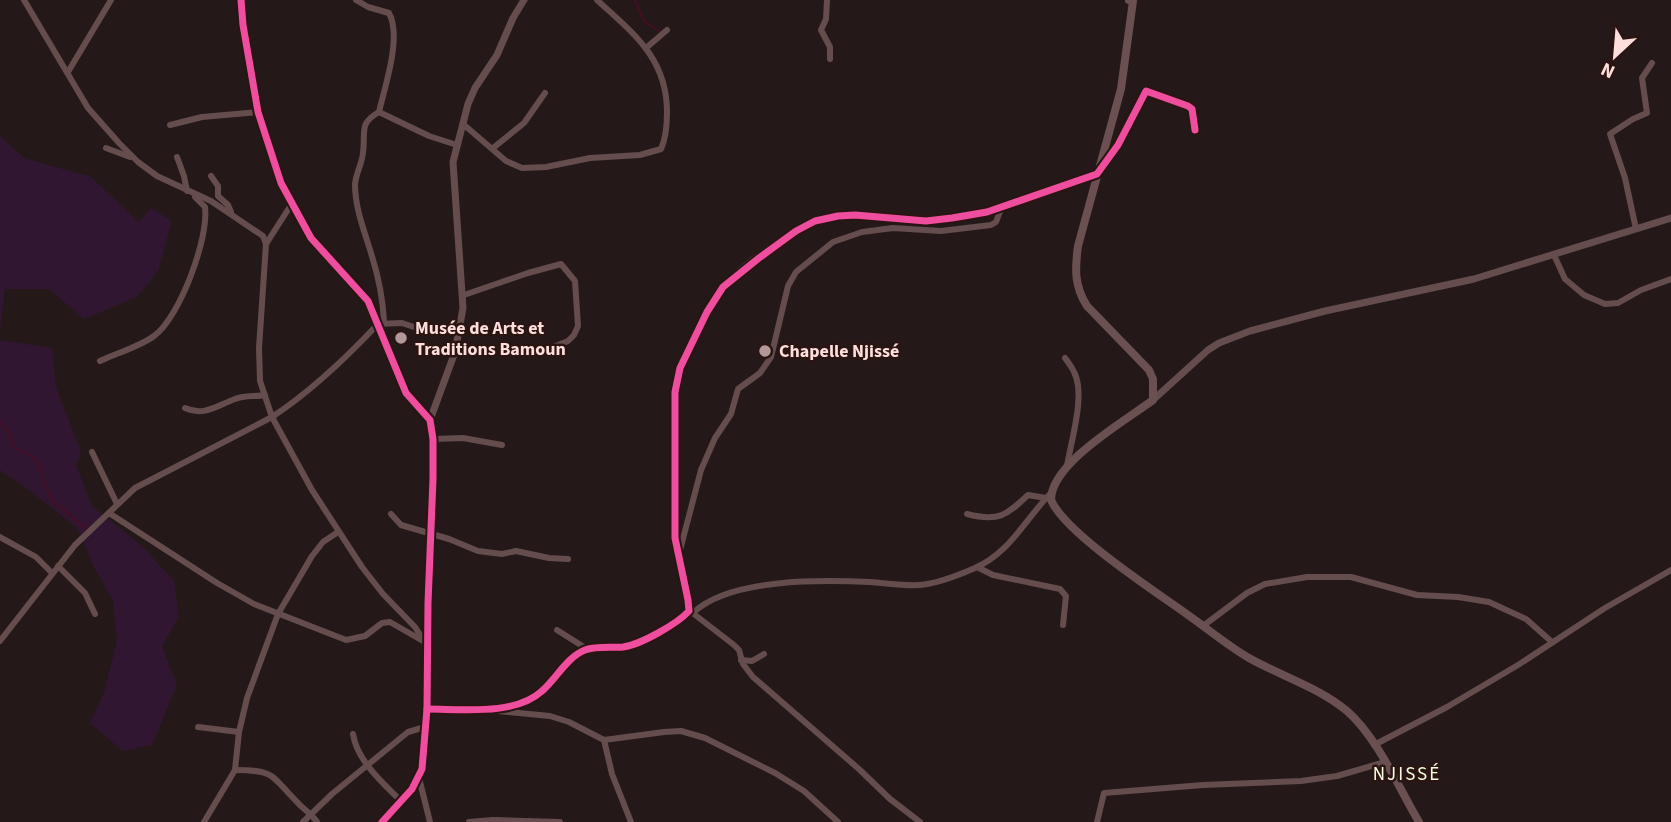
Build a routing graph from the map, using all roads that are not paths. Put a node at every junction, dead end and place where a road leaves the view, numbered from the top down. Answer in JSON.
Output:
{"nodes":[{"id":1,"x":24,"y":0,"type":"edge"},
{"id":2,"x":111,"y":0,"type":"edge"},
{"id":3,"x":241,"y":0,"type":"edge"},
{"id":4,"x":356,"y":0,"type":"edge"},
{"id":5,"x":524,"y":0,"type":"edge"},
{"id":6,"x":597,"y":0,"type":"edge"},
{"id":7,"x":827,"y":0,"type":"edge"},
{"id":8,"x":1132,"y":0,"type":"edge"},
{"id":9,"x":667,"y":30,"type":"dead end"},
{"id":10,"x":646,"y":48,"type":"junction"},
{"id":11,"x":830,"y":59,"type":"dead end"},
{"id":12,"x":1652,"y":64,"type":"dead end"},
{"id":13,"x":68,"y":72,"type":"junction"},
{"id":14,"x":545,"y":93,"type":"dead end"},
{"id":15,"x":258,"y":112,"type":"junction"},
{"id":16,"x":379,"y":112,"type":"junction"},
{"id":17,"x":463,"y":124,"type":"junction"},
{"id":18,"x":170,"y":125,"type":"dead end"},
{"id":19,"x":1195,"y":130,"type":"dead end"},
{"id":20,"x":457,"y":145,"type":"junction"},
{"id":21,"x":106,"y":148,"type":"dead end"},
{"id":22,"x":492,"y":148,"type":"junction"},
{"id":23,"x":177,"y":158,"type":"dead end"},
{"id":24,"x":138,"y":162,"type":"junction"},
{"id":25,"x":1097,"y":174,"type":"junction"},
{"id":26,"x":211,"y":176,"type":"dead end"},
{"id":27,"x":185,"y":189,"type":"junction"},
{"id":28,"x":291,"y":205,"type":"junction"},
{"id":29,"x":1002,"y":206,"type":"junction"},
{"id":30,"x":232,"y":214,"type":"junction"},
{"id":31,"x":1671,"y":218,"type":"edge"},
{"id":32,"x":1636,"y":229,"type":"junction"},
{"id":33,"x":266,"y":244,"type":"junction"},
{"id":34,"x":1554,"y":255,"type":"junction"},
{"id":35,"x":1671,"y":279,"type":"edge"},
{"id":36,"x":464,"y":295,"type":"junction"},
{"id":37,"x":381,"y":323,"type":"junction"},
{"id":38,"x":460,"y":330,"type":"junction"},
{"id":39,"x":551,"y":348,"type":"dead end"},
{"id":40,"x":1065,"y":358,"type":"dead end"},
{"id":41,"x":100,"y":361,"type":"dead end"},
{"id":42,"x":265,"y":396,"type":"junction"},
{"id":43,"x":1153,"y":400,"type":"junction"},
{"id":44,"x":185,"y":408,"type":"dead end"},
{"id":45,"x":272,"y":417,"type":"junction"},
{"id":46,"x":430,"y":420,"type":"junction"},
{"id":47,"x":433,"y":439,"type":"junction"},
{"id":48,"x":502,"y":445,"type":"dead end"},
{"id":49,"x":92,"y":452,"type":"dead end"},
{"id":50,"x":1067,"y":466,"type":"junction"},
{"id":51,"x":1048,"y":495,"type":"junction"},
{"id":52,"x":117,"y":504,"type":"junction"},
{"id":53,"x":109,"y":513,"type":"junction"},
{"id":54,"x":391,"y":514,"type":"dead end"},
{"id":55,"x":967,"y":514,"type":"dead end"},
{"id":56,"x":338,"y":532,"type":"junction"},
{"id":57,"x":430,"y":535,"type":"junction"},
{"id":58,"x":0,"y":537,"type":"edge"},
{"id":59,"x":678,"y":558,"type":"junction"},
{"id":60,"x":568,"y":559,"type":"dead end"},
{"id":61,"x":58,"y":566,"type":"junction"},
{"id":62,"x":977,"y":567,"type":"junction"},
{"id":63,"x":1671,"y":570,"type":"edge"},
{"id":64,"x":52,"y":573,"type":"junction"},
{"id":65,"x":691,"y":612,"type":"junction"},
{"id":66,"x":95,"y":614,"type":"dead end"},
{"id":67,"x":278,"y":614,"type":"junction"},
{"id":68,"x":1063,"y":625,"type":"dead end"},
{"id":69,"x":1203,"y":626,"type":"junction"},
{"id":70,"x":557,"y":630,"type":"dead end"},
{"id":71,"x":0,"y":641,"type":"edge"},
{"id":72,"x":1552,"y":642,"type":"junction"},
{"id":73,"x":426,"y":644,"type":"junction"},
{"id":74,"x":587,"y":649,"type":"junction"},
{"id":75,"x":764,"y":654,"type":"dead end"},
{"id":76,"x":741,"y":660,"type":"junction"},
{"id":77,"x":427,"y":709,"type":"junction"},
{"id":78,"x":494,"y":710,"type":"junction"},
{"id":79,"x":198,"y":727,"type":"dead end"},
{"id":80,"x":425,"y":727,"type":"junction"},
{"id":81,"x":239,"y":732,"type":"junction"},
{"id":82,"x":353,"y":734,"type":"dead end"},
{"id":83,"x":604,"y":740,"type":"junction"},
{"id":84,"x":1374,"y":745,"type":"junction"},
{"id":85,"x":1385,"y":762,"type":"junction"},
{"id":86,"x":368,"y":765,"type":"junction"},
{"id":87,"x":235,"y":770,"type":"junction"},
{"id":88,"x":419,"y":778,"type":"junction"},
{"id":89,"x":401,"y":801,"type":"junction"},
{"id":90,"x":311,"y":813,"type":"junction"},
{"id":91,"x":204,"y":822,"type":"edge"},
{"id":92,"x":303,"y":822,"type":"edge"},
{"id":93,"x":317,"y":822,"type":"edge"},
{"id":94,"x":382,"y":822,"type":"edge"},
{"id":95,"x":430,"y":822,"type":"edge"},
{"id":96,"x":469,"y":822,"type":"edge"},
{"id":97,"x":560,"y":822,"type":"edge"},
{"id":98,"x":631,"y":822,"type":"edge"},
{"id":99,"x":838,"y":822,"type":"edge"},
{"id":100,"x":920,"y":822,"type":"edge"},
{"id":101,"x":1097,"y":822,"type":"edge"},
{"id":102,"x":1419,"y":822,"type":"edge"}],
"edges":[{"from":1,"to":13,"type":"street"},
{"from":2,"to":13,"type":"street"},
{"from":3,"to":15,"type":"street"},
{"from":4,"to":16,"type":"street"},
{"from":5,"to":17,"type":"street"},
{"from":6,"to":10,"type":"street"},
{"from":7,"to":11,"type":"street"},
{"from":8,"to":25,"type":"main road"},
{"from":9,"to":10,"type":"street"},
{"from":10,"to":22,"type":"street"},
{"from":12,"to":32,"type":"street"},
{"from":13,"to":24,"type":"street"},
{"from":14,"to":22,"type":"street"},
{"from":15,"to":18,"type":"street"},
{"from":15,"to":28,"type":"street"},
{"from":16,"to":20,"type":"street"},
{"from":16,"to":37,"type":"street"},
{"from":17,"to":20,"type":"street"},
{"from":17,"to":22,"type":"street"},
{"from":19,"to":25,"type":"street"},
{"from":20,"to":36,"type":"street"},
{"from":21,"to":24,"type":"street"},
{"from":23,"to":27,"type":"street"},
{"from":24,"to":27,"type":"street"},
{"from":25,"to":29,"type":"street"},
{"from":25,"to":43,"type":"main road"},
{"from":26,"to":30,"type":"street"},
{"from":27,"to":30,"type":"street"},
{"from":27,"to":41,"type":"street"},
{"from":28,"to":33,"type":"street"},
{"from":28,"to":37,"type":"street"},
{"from":29,"to":59,"type":"street"},
{"from":29,"to":59,"type":"street"},
{"from":30,"to":33,"type":"street"},
{"from":31,"to":32,"type":"street"},
{"from":32,"to":34,"type":"street"},
{"from":33,"to":42,"type":"street"},
{"from":34,"to":35,"type":"street"},
{"from":34,"to":43,"type":"street"},
{"from":36,"to":38,"type":"street"},
{"from":36,"to":39,"type":"street"},
{"from":37,"to":38,"type":"street"},
{"from":37,"to":45,"type":"street"},
{"from":37,"to":46,"type":"street"},
{"from":38,"to":46,"type":"street"},
{"from":40,"to":50,"type":"street"},
{"from":42,"to":44,"type":"street"},
{"from":42,"to":45,"type":"street"},
{"from":43,"to":50,"type":"main road"},
{"from":45,"to":52,"type":"street"},
{"from":45,"to":56,"type":"street"},
{"from":46,"to":47,"type":"street"},
{"from":47,"to":48,"type":"street"},
{"from":47,"to":57,"type":"street"},
{"from":49,"to":52,"type":"street"},
{"from":50,"to":51,"type":"main road"},
{"from":51,"to":55,"type":"street"},
{"from":51,"to":62,"type":"street"},
{"from":51,"to":69,"type":"main road"},
{"from":52,"to":53,"type":"street"},
{"from":53,"to":61,"type":"street"},
{"from":53,"to":67,"type":"street"},
{"from":54,"to":57,"type":"street"},
{"from":56,"to":67,"type":"street"},
{"from":56,"to":73,"type":"street"},
{"from":57,"to":60,"type":"street"},
{"from":57,"to":73,"type":"street"},
{"from":58,"to":64,"type":"street"},
{"from":59,"to":65,"type":"street"},
{"from":61,"to":64,"type":"street"},
{"from":61,"to":66,"type":"street"},
{"from":62,"to":65,"type":"street"},
{"from":62,"to":68,"type":"street"},
{"from":63,"to":72,"type":"street"},
{"from":64,"to":71,"type":"street"},
{"from":65,"to":74,"type":"street"},
{"from":65,"to":76,"type":"street"},
{"from":67,"to":73,"type":"street"},
{"from":67,"to":81,"type":"street"},
{"from":69,"to":72,"type":"street"},
{"from":69,"to":84,"type":"main road"},
{"from":70,"to":74,"type":"street"},
{"from":72,"to":84,"type":"street"},
{"from":73,"to":77,"type":"street"},
{"from":74,"to":78,"type":"street"},
{"from":75,"to":76,"type":"street"},
{"from":76,"to":100,"type":"street"},
{"from":77,"to":78,"type":"street"},
{"from":77,"to":80,"type":"street"},
{"from":78,"to":83,"type":"street"},
{"from":79,"to":81,"type":"street"},
{"from":80,"to":86,"type":"street"},
{"from":80,"to":88,"type":"street"},
{"from":81,"to":87,"type":"street"},
{"from":82,"to":86,"type":"street"},
{"from":83,"to":98,"type":"street"},
{"from":83,"to":99,"type":"street"},
{"from":84,"to":85,"type":"main road"},
{"from":85,"to":101,"type":"street"},
{"from":85,"to":102,"type":"main road"},
{"from":86,"to":89,"type":"street"},
{"from":86,"to":90,"type":"street"},
{"from":87,"to":90,"type":"street"},
{"from":87,"to":91,"type":"street"},
{"from":88,"to":89,"type":"street"},
{"from":88,"to":95,"type":"street"},
{"from":89,"to":94,"type":"street"},
{"from":90,"to":92,"type":"street"},
{"from":90,"to":93,"type":"street"},
{"from":96,"to":97,"type":"street"}]}
